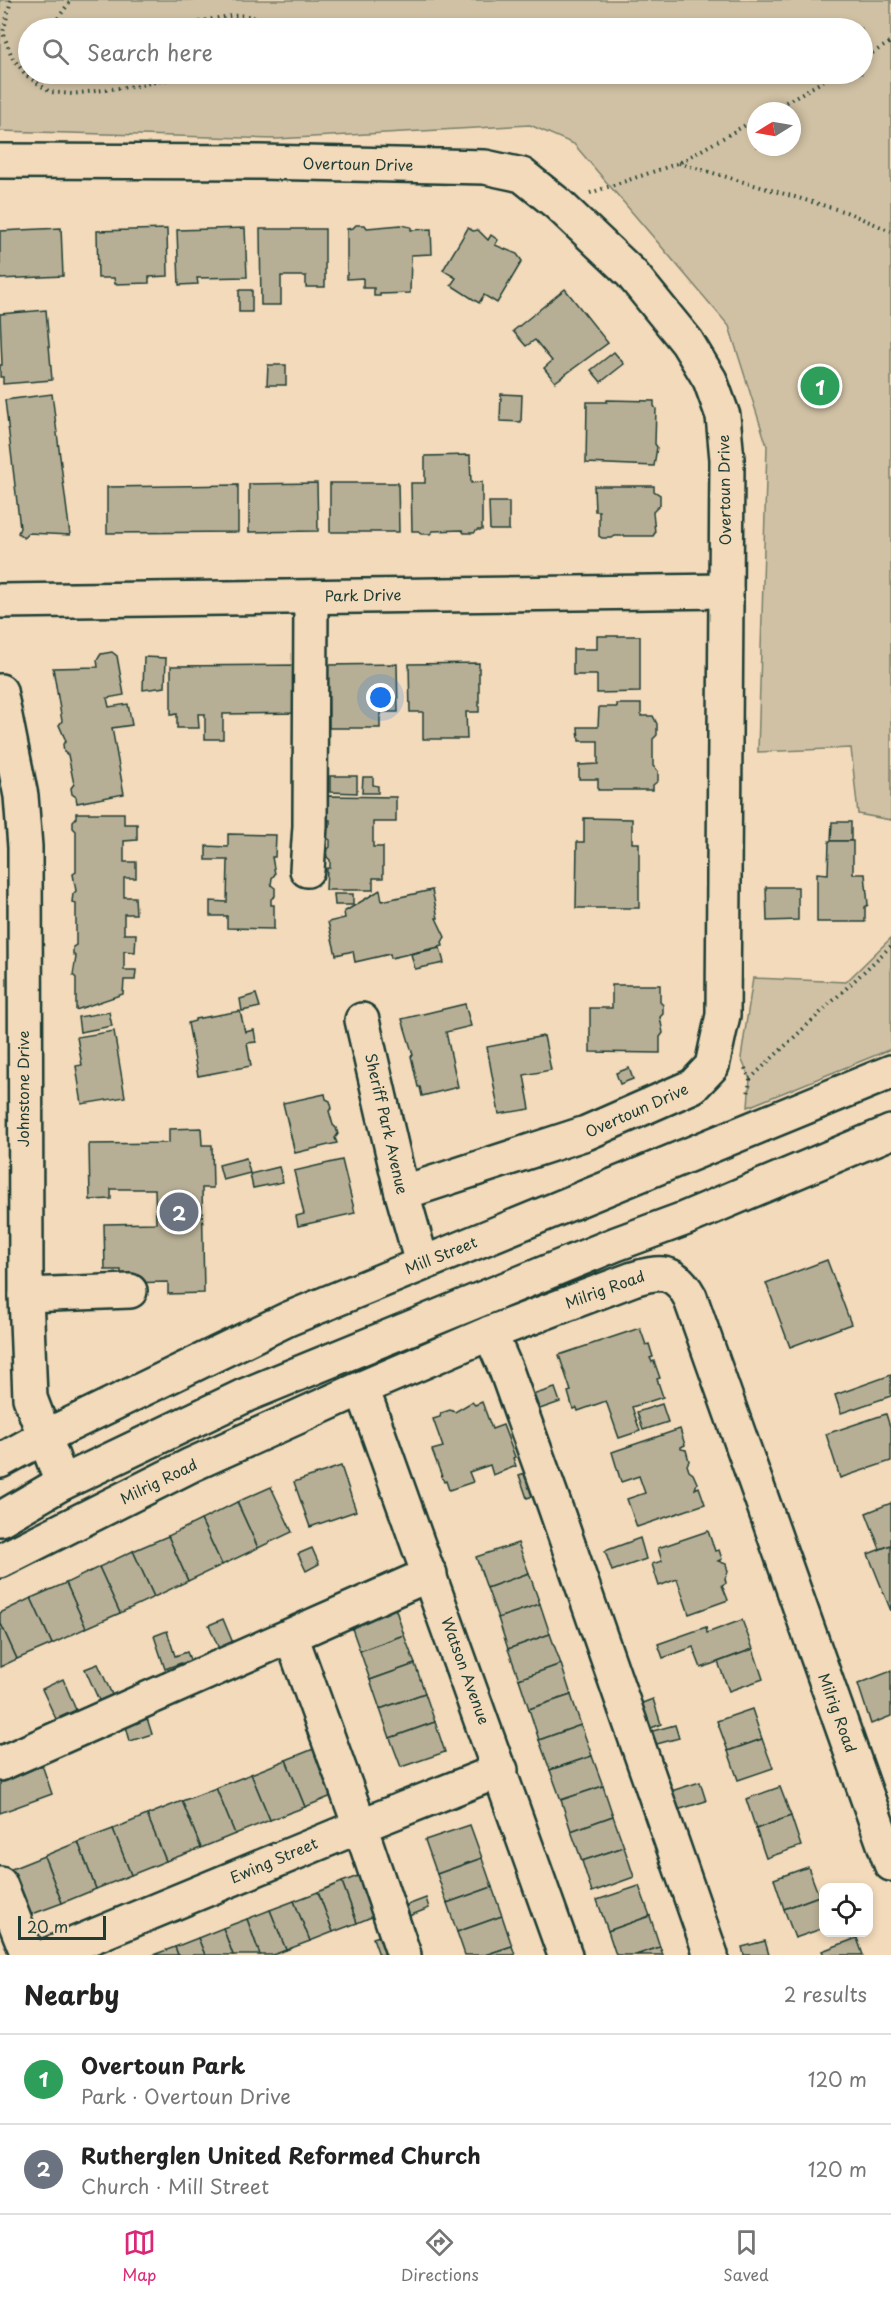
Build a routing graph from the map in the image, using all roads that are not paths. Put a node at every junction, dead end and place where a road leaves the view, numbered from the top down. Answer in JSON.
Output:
{"nodes":[{"id":1,"x":0,"y":161,"type":"edge"},
{"id":2,"x":726,"y":591,"type":"junction"},
{"id":3,"x":311,"y":597,"type":"junction"},
{"id":4,"x":0,"y":601,"type":"edge"},
{"id":5,"x":0,"y":691,"type":"edge"},
{"id":6,"x":307,"y":870,"type":"dead end"},
{"id":7,"x":12,"y":1009,"type":"edge"},
{"id":8,"x":362,"y":1020,"type":"dead end"},
{"id":9,"x":891,"y":1072,"type":"edge"},
{"id":10,"x":891,"y":1132,"type":"edge"},
{"id":11,"x":402,"y":1193,"type":"junction"},
{"id":12,"x":422,"y":1263,"type":"junction"},
{"id":13,"x":130,"y":1291,"type":"dead end"},
{"id":14,"x":26,"y":1295,"type":"junction"},
{"id":15,"x":490,"y":1333,"type":"junction"},
{"id":16,"x":362,"y":1388,"type":"junction"},
{"id":17,"x":44,"y":1437,"type":"junction"},
{"id":18,"x":0,"y":1461,"type":"edge"},
{"id":19,"x":62,"y":1483,"type":"junction"},
{"id":20,"x":0,"y":1519,"type":"edge"},
{"id":21,"x":0,"y":1561,"type":"edge"},
{"id":22,"x":430,"y":1574,"type":"junction"},
{"id":23,"x":291,"y":1636,"type":"junction"},
{"id":24,"x":0,"y":1764,"type":"edge"},
{"id":25,"x":501,"y":1770,"type":"junction"},
{"id":26,"x":360,"y":1826,"type":"junction"},
{"id":27,"x":891,"y":1864,"type":"edge"},
{"id":28,"x":0,"y":1884,"type":"edge"},
{"id":29,"x":28,"y":1955,"type":"edge"},
{"id":30,"x":48,"y":1955,"type":"edge"},
{"id":31,"x":404,"y":1955,"type":"edge"},
{"id":32,"x":565,"y":1955,"type":"edge"},
{"id":33,"x":711,"y":1955,"type":"edge"}],
"edges":[{"from":1,"to":2,"type":"street","name":"Overtoun Drive"},
{"from":2,"to":3,"type":"street","name":"Park Drive"},
{"from":2,"to":11,"type":"street","name":"Overtoun Drive"},
{"from":3,"to":4,"type":"street","name":"Park Drive"},
{"from":3,"to":6,"type":"street"},
{"from":5,"to":7,"type":"street","name":"Johnstone Drive"},
{"from":7,"to":14,"type":"street","name":"Johnstone Drive"},
{"from":8,"to":11,"type":"street","name":"Sheriff Park Avenue"},
{"from":9,"to":12,"type":"street","name":"Mill Street"},
{"from":10,"to":19,"type":"street"},
{"from":11,"to":12,"type":"street","name":"Sheriff Park Avenue"},
{"from":12,"to":17,"type":"street","name":"Mill Street"},
{"from":13,"to":14,"type":"street"},
{"from":14,"to":17,"type":"street","name":"Johnstone Drive"},
{"from":15,"to":16,"type":"street","name":"Milrig Road"},
{"from":15,"to":27,"type":"street","name":"Milrig Road"},
{"from":15,"to":33,"type":"street"},
{"from":16,"to":21,"type":"street","name":"Milrig Road"},
{"from":16,"to":22,"type":"street","name":"Watson Avenue"},
{"from":17,"to":18,"type":"street","name":"Mill Street"},
{"from":17,"to":19,"type":"street","name":"Johnstone Drive"},
{"from":19,"to":20,"type":"street"},
{"from":22,"to":23,"type":"street"},
{"from":22,"to":25,"type":"street","name":"Watson Avenue"},
{"from":23,"to":24,"type":"street"},
{"from":23,"to":26,"type":"street"},
{"from":25,"to":26,"type":"street","name":"Ewing Street"},
{"from":25,"to":32,"type":"street","name":"Watson Avenue"},
{"from":26,"to":30,"type":"street","name":"Ewing Street"},
{"from":26,"to":31,"type":"street"},
{"from":28,"to":29,"type":"street"}]}
